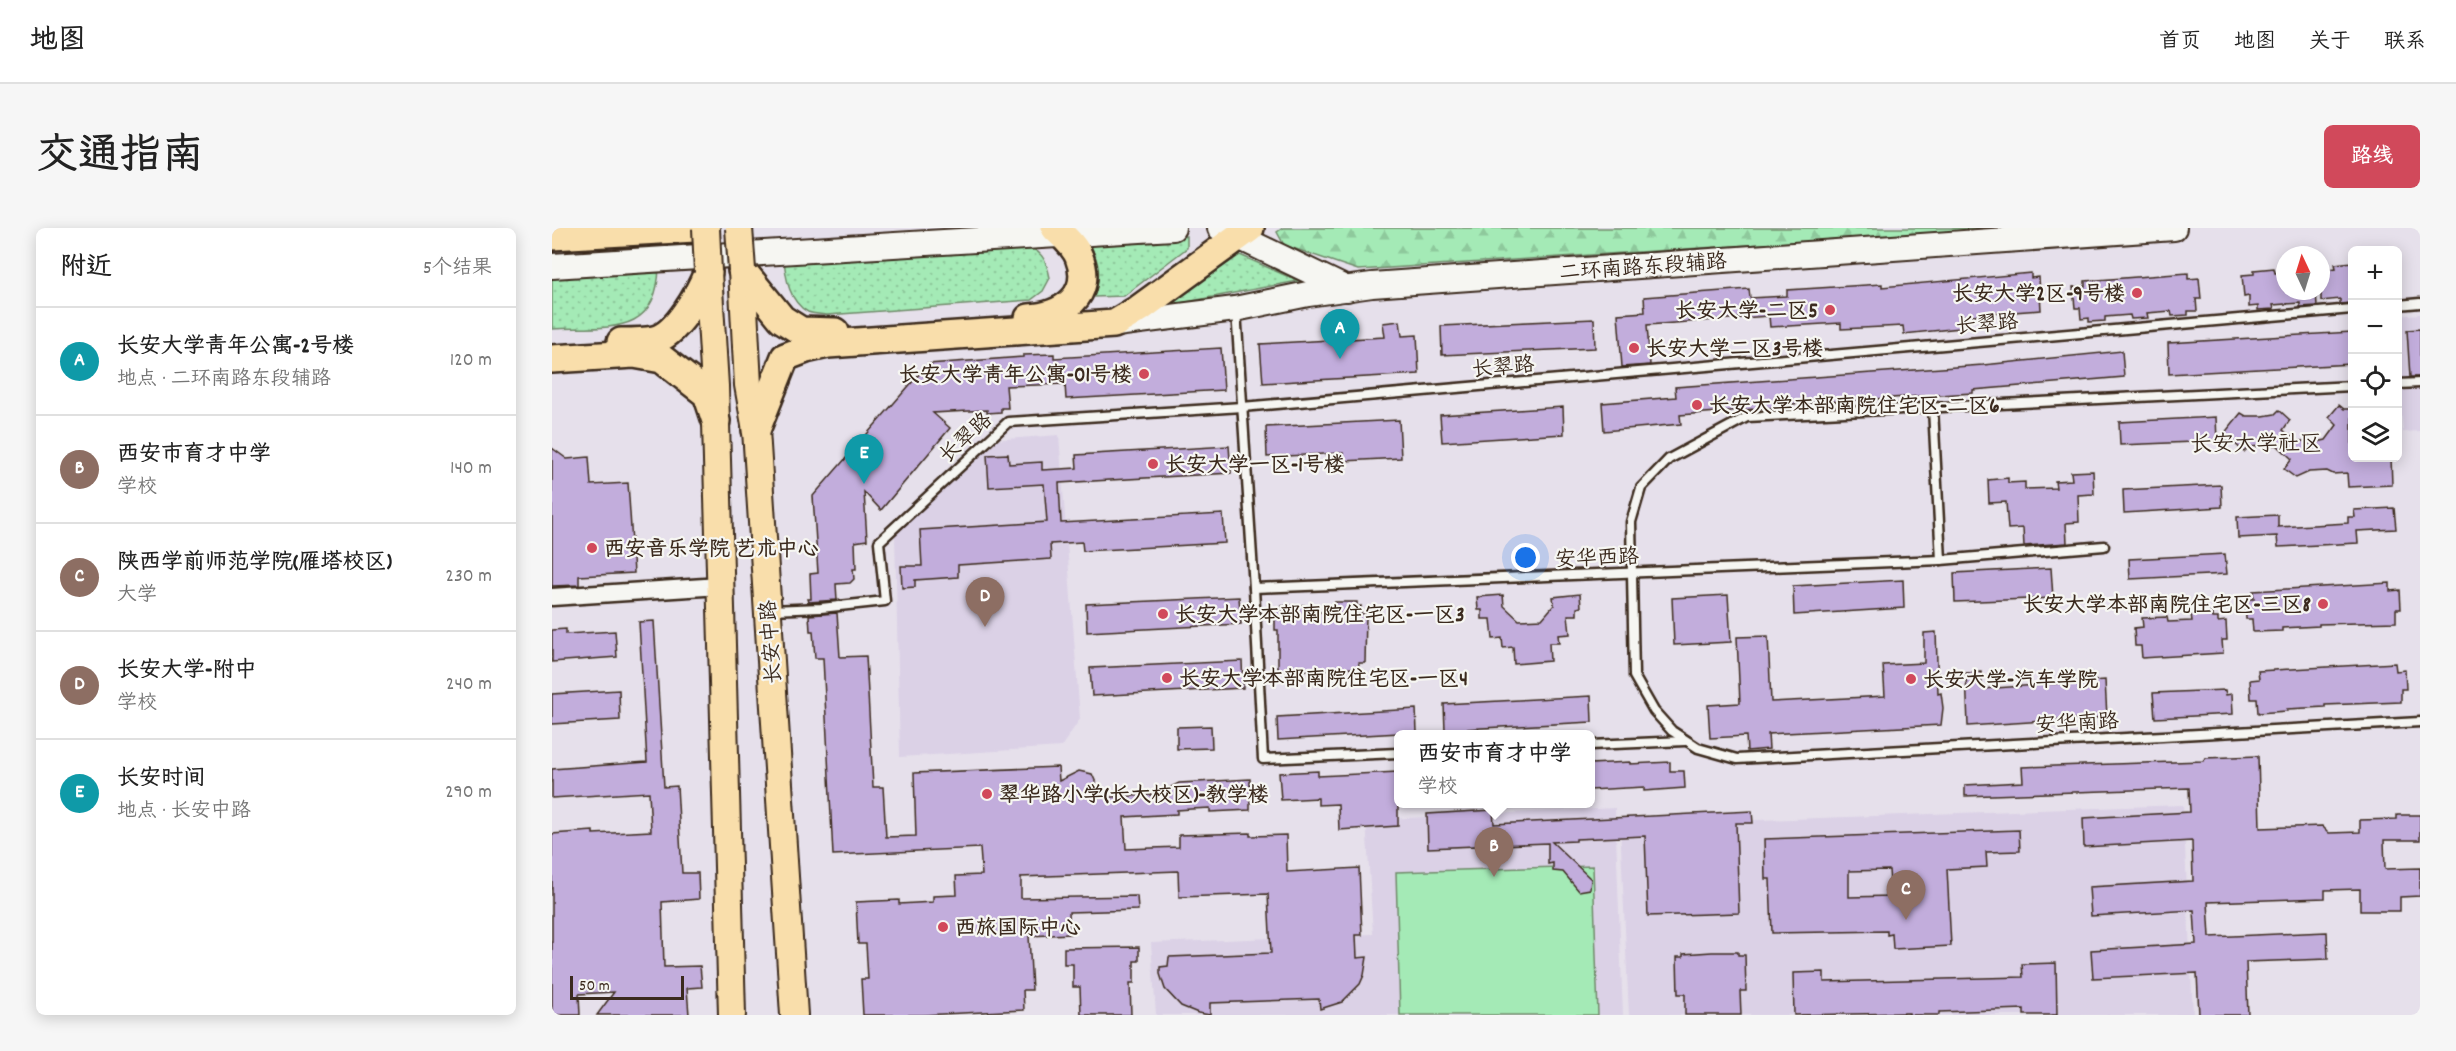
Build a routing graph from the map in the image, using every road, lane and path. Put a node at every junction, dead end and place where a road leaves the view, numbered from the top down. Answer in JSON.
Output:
{"nodes":[{"id":1,"x":695,"y":228,"type":"edge"},
{"id":2,"x":706,"y":228,"type":"edge"},
{"id":3,"x":739,"y":228,"type":"edge"},
{"id":4,"x":1173,"y":228,"type":"edge"},
{"id":5,"x":2174,"y":228,"type":"edge"},
{"id":6,"x":1058,"y":231,"type":"edge"},
{"id":7,"x":1236,"y":231,"type":"edge"},
{"id":8,"x":552,"y":236,"type":"edge"},
{"id":9,"x":552,"y":266,"type":"edge"},
{"id":10,"x":742,"y":270,"type":"junction"},
{"id":11,"x":708,"y":273,"type":"junction"},
{"id":12,"x":1347,"y":289,"type":"junction"},
{"id":13,"x":2420,"y":303,"type":"edge"},
{"id":14,"x":2402,"y":305,"type":"edge"},
{"id":15,"x":1236,"y":309,"type":"junction"},
{"id":16,"x":2348,"y":309,"type":"edge"},
{"id":17,"x":1114,"y":324,"type":"junction"},
{"id":18,"x":552,"y":348,"type":"edge"},
{"id":19,"x":552,"y":359,"type":"edge"},
{"id":20,"x":2420,"y":383,"type":"edge"},
{"id":21,"x":2402,"y":384,"type":"edge"},
{"id":22,"x":2348,"y":386,"type":"edge"},
{"id":23,"x":1242,"y":407,"type":"junction"},
{"id":24,"x":1933,"y":408,"type":"junction"},
{"id":25,"x":716,"y":421,"type":"junction"},
{"id":26,"x":756,"y":430,"type":"junction"},
{"id":27,"x":2104,"y":546,"type":"dead end"},
{"id":28,"x":1941,"y":560,"type":"junction"},
{"id":29,"x":1632,"y":574,"type":"junction"},
{"id":30,"x":720,"y":586,"type":"junction"},
{"id":31,"x":1254,"y":588,"type":"junction"},
{"id":32,"x":552,"y":597,"type":"edge"},
{"id":33,"x":768,"y":611,"type":"junction"},
{"id":34,"x":2420,"y":722,"type":"edge"},
{"id":35,"x":1687,"y":741,"type":"junction"},
{"id":36,"x":1595,"y":745,"type":"edge"},
{"id":37,"x":1394,"y":753,"type":"edge"},
{"id":38,"x":732,"y":1015,"type":"edge"},
{"id":39,"x":794,"y":1015,"type":"edge"}],
"edges":[{"from":1,"to":8,"type":"highway"},
{"from":2,"to":11,"type":"main road","bridge":true},
{"from":3,"to":10,"type":"main road","name":"长安中路","bridge":true},
{"from":4,"to":6,"type":"main road"},
{"from":5,"to":12,"type":"main road","name":"二环南路东段辅路"},
{"from":6,"to":9,"type":"main road"},
{"from":6,"to":10,"type":"highway"},
{"from":7,"to":12,"type":"main road"},
{"from":7,"to":17,"type":"highway"},
{"from":10,"to":26,"type":"main road","name":"长安中路"},
{"from":11,"to":18,"type":"highway"},
{"from":11,"to":25,"type":"main road"},
{"from":12,"to":15,"type":"main road","name":"二环南路东段辅路"},
{"from":13,"to":14,"type":"lane"},
{"from":15,"to":17,"type":"main road","name":"二环南路东段辅路"},
{"from":15,"to":23,"type":"lane"},
{"from":16,"to":23,"type":"lane","name":"长翠路"},
{"from":17,"to":26,"type":"highway"},
{"from":19,"to":25,"type":"highway"},
{"from":20,"to":21,"type":"lane"},
{"from":22,"to":24,"type":"lane"},
{"from":23,"to":31,"type":"lane"},
{"from":23,"to":33,"type":"lane","name":"长翠路"},
{"from":24,"to":28,"type":"lane"},
{"from":24,"to":29,"type":"lane"},
{"from":25,"to":30,"type":"main road"},
{"from":26,"to":33,"type":"main road","name":"长安中路"},
{"from":27,"to":28,"type":"lane","name":"安华西路"},
{"from":28,"to":29,"type":"lane","name":"安华西路"},
{"from":29,"to":31,"type":"lane","name":"安华西路"},
{"from":29,"to":35,"type":"lane"},
{"from":30,"to":32,"type":"street"},
{"from":30,"to":38,"type":"main road"},
{"from":31,"to":37,"type":"lane"},
{"from":33,"to":39,"type":"main road","name":"长安中路"},
{"from":34,"to":35,"type":"lane","name":"安华南路"},
{"from":35,"to":36,"type":"lane"}]}
